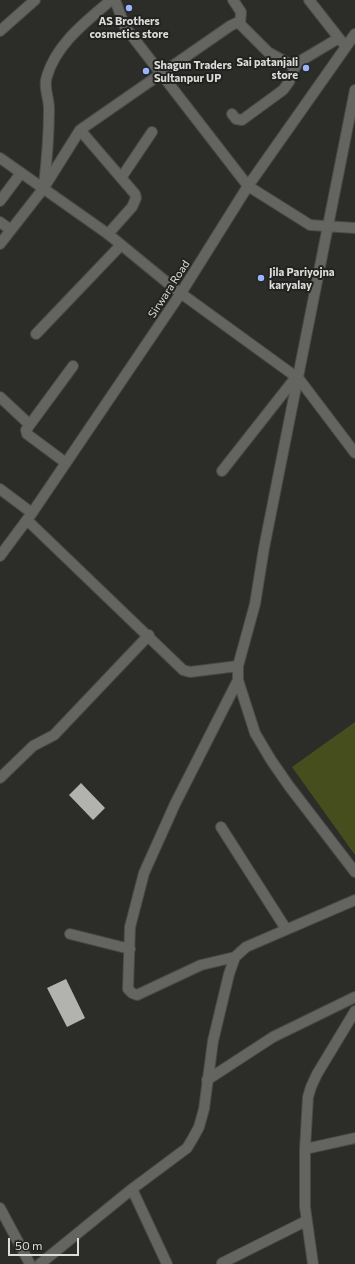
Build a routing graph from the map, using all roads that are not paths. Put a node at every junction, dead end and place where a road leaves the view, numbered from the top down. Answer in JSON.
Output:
{"nodes":[{"id":1,"x":35,"y":0,"type":"edge"},
{"id":2,"x":115,"y":0,"type":"edge"},
{"id":3,"x":233,"y":0,"type":"edge"},
{"id":4,"x":309,"y":0,"type":"edge"},
{"id":5,"x":240,"y":24,"type":"junction"},
{"id":6,"x":0,"y":31,"type":"edge"},
{"id":7,"x":355,"y":34,"type":"edge"},
{"id":8,"x":339,"y":38,"type":"junction"},
{"id":9,"x":346,"y":47,"type":"junction"},
{"id":10,"x":295,"y":67,"type":"junction"},
{"id":11,"x":161,"y":73,"type":"junction"},
{"id":12,"x":355,"y":90,"type":"edge"},
{"id":13,"x":232,"y":114,"type":"dead end"},
{"id":14,"x":80,"y":130,"type":"junction"},
{"id":15,"x":152,"y":132,"type":"dead end"},
{"id":16,"x":0,"y":158,"type":"edge"},
{"id":17,"x":21,"y":173,"type":"junction"},
{"id":18,"x":121,"y":178,"type":"junction"},
{"id":19,"x":248,"y":186,"type":"junction"},
{"id":20,"x":43,"y":189,"type":"junction"},
{"id":21,"x":0,"y":201,"type":"edge"},
{"id":22,"x":0,"y":222,"type":"edge"},
{"id":23,"x":328,"y":225,"type":"junction"},
{"id":24,"x":355,"y":228,"type":"edge"},
{"id":25,"x":11,"y":230,"type":"junction"},
{"id":26,"x":108,"y":234,"type":"junction"},
{"id":27,"x":0,"y":244,"type":"edge"},
{"id":28,"x":121,"y":245,"type":"junction"},
{"id":29,"x":181,"y":294,"type":"junction"},
{"id":30,"x":36,"y":334,"type":"dead end"},
{"id":31,"x":73,"y":366,"type":"dead end"},
{"id":32,"x":297,"y":378,"type":"junction"},
{"id":33,"x":0,"y":397,"type":"edge"},
{"id":34,"x":30,"y":424,"type":"junction"},
{"id":35,"x":355,"y":454,"type":"edge"},
{"id":36,"x":66,"y":463,"type":"junction"},
{"id":37,"x":222,"y":471,"type":"dead end"},
{"id":38,"x":0,"y":489,"type":"edge"},
{"id":39,"x":29,"y":516,"type":"junction"},
{"id":40,"x":0,"y":556,"type":"edge"},
{"id":41,"x":149,"y":635,"type":"junction"},
{"id":42,"x":238,"y":666,"type":"junction"},
{"id":43,"x":238,"y":680,"type":"junction"},
{"id":44,"x":0,"y":778,"type":"edge"},
{"id":45,"x":221,"y":827,"type":"dead end"},
{"id":46,"x":355,"y":872,"type":"edge"},
{"id":47,"x":355,"y":900,"type":"edge"},
{"id":48,"x":286,"y":929,"type":"junction"},
{"id":49,"x":70,"y":934,"type":"dead end"},
{"id":50,"x":130,"y":949,"type":"junction"},
{"id":51,"x":235,"y":957,"type":"junction"},
{"id":52,"x":355,"y":997,"type":"edge"},
{"id":53,"x":355,"y":1011,"type":"edge"},
{"id":54,"x":207,"y":1080,"type":"junction"},
{"id":55,"x":355,"y":1138,"type":"edge"},
{"id":56,"x":305,"y":1149,"type":"junction"},
{"id":57,"x":132,"y":1189,"type":"junction"},
{"id":58,"x":0,"y":1208,"type":"edge"},
{"id":59,"x":306,"y":1222,"type":"junction"},
{"id":60,"x":222,"y":1263,"type":"dead end"},
{"id":61,"x":30,"y":1264,"type":"edge"},
{"id":62,"x":40,"y":1264,"type":"edge"},
{"id":63,"x":167,"y":1264,"type":"edge"},
{"id":64,"x":313,"y":1264,"type":"edge"}],
"edges":[{"from":1,"to":6,"type":"street"},
{"from":2,"to":11,"type":"street"},
{"from":2,"to":20,"type":"street"},
{"from":3,"to":5,"type":"street"},
{"from":4,"to":8,"type":"street"},
{"from":5,"to":10,"type":"street"},
{"from":5,"to":11,"type":"street"},
{"from":7,"to":9,"type":"street","name":"Sirwara Road"},
{"from":8,"to":9,"type":"street"},
{"from":8,"to":10,"type":"street"},
{"from":9,"to":19,"type":"street","name":"Sirwara Road"},
{"from":10,"to":13,"type":"street"},
{"from":11,"to":14,"type":"street"},
{"from":11,"to":19,"type":"street"},
{"from":12,"to":23,"type":"street"},
{"from":14,"to":18,"type":"street"},
{"from":14,"to":20,"type":"street"},
{"from":15,"to":18,"type":"street"},
{"from":16,"to":17,"type":"street"},
{"from":17,"to":20,"type":"street"},
{"from":17,"to":21,"type":"street"},
{"from":18,"to":26,"type":"street"},
{"from":19,"to":23,"type":"street"},
{"from":19,"to":29,"type":"street","name":"Sirwara Road"},
{"from":20,"to":25,"type":"street"},
{"from":20,"to":26,"type":"street"},
{"from":22,"to":25,"type":"street"},
{"from":23,"to":24,"type":"street"},
{"from":23,"to":32,"type":"street"},
{"from":25,"to":27,"type":"street"},
{"from":26,"to":28,"type":"street"},
{"from":28,"to":29,"type":"street"},
{"from":28,"to":30,"type":"street"},
{"from":29,"to":32,"type":"street"},
{"from":29,"to":36,"type":"street","name":"Sirwara Road"},
{"from":31,"to":34,"type":"street"},
{"from":32,"to":35,"type":"street"},
{"from":32,"to":37,"type":"street"},
{"from":32,"to":42,"type":"street"},
{"from":33,"to":34,"type":"street"},
{"from":34,"to":36,"type":"street"},
{"from":36,"to":39,"type":"street","name":"Sirwara Road"},
{"from":38,"to":39,"type":"street"},
{"from":39,"to":40,"type":"street","name":"Sirwara Road"},
{"from":39,"to":41,"type":"street"},
{"from":41,"to":42,"type":"street"},
{"from":41,"to":44,"type":"street"},
{"from":42,"to":43,"type":"street"},
{"from":43,"to":46,"type":"street"},
{"from":43,"to":50,"type":"street"},
{"from":45,"to":48,"type":"street"},
{"from":47,"to":48,"type":"street"},
{"from":48,"to":51,"type":"street"},
{"from":49,"to":50,"type":"street"},
{"from":50,"to":51,"type":"street"},
{"from":51,"to":54,"type":"street"},
{"from":52,"to":54,"type":"street"},
{"from":53,"to":56,"type":"street"},
{"from":54,"to":57,"type":"street"},
{"from":55,"to":56,"type":"street"},
{"from":56,"to":59,"type":"street"},
{"from":57,"to":62,"type":"street"},
{"from":57,"to":63,"type":"street"},
{"from":58,"to":61,"type":"street"},
{"from":59,"to":60,"type":"street"},
{"from":59,"to":64,"type":"street"}]}
